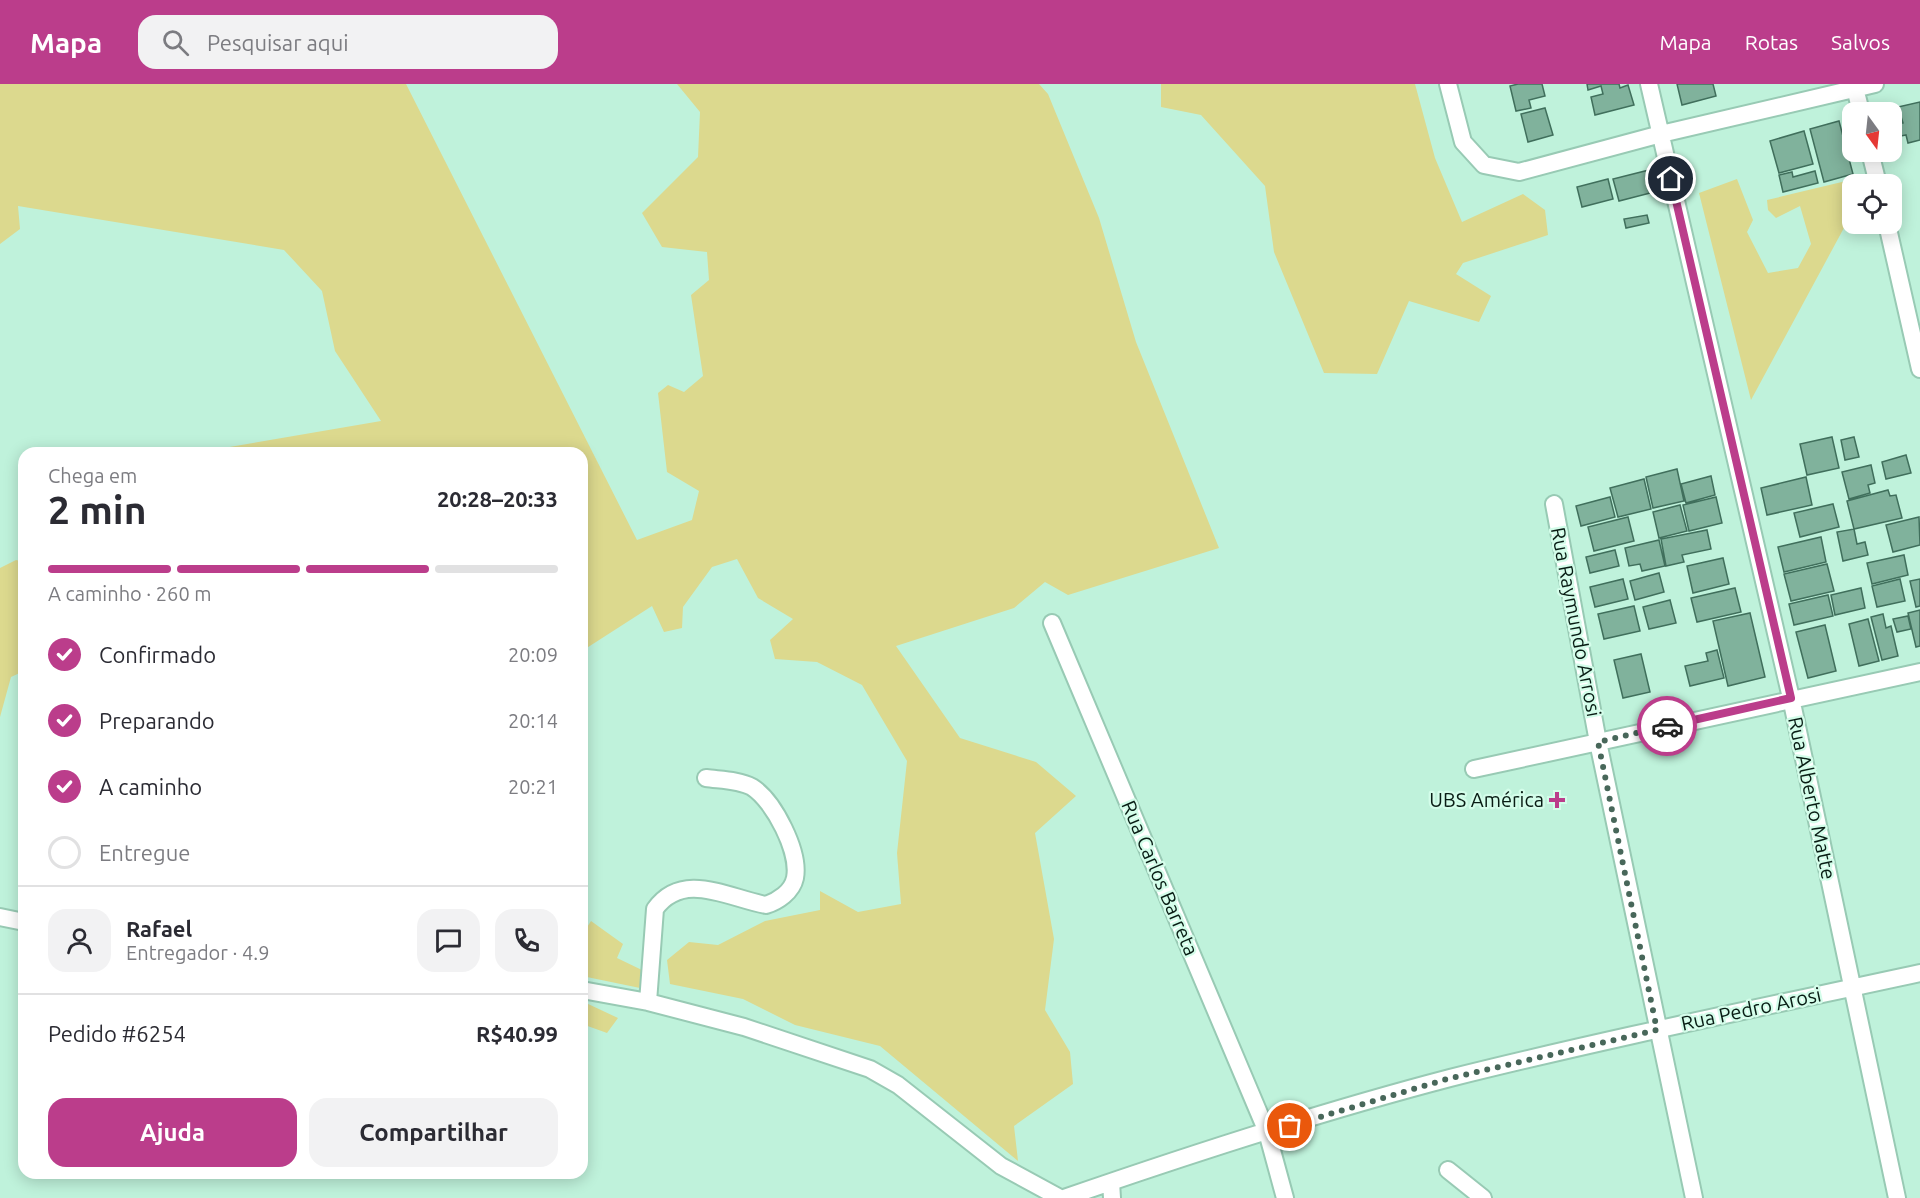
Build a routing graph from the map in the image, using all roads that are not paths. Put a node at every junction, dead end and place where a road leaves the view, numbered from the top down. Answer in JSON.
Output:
{"nodes":[{"id":1,"x":1448,"y":84,"type":"edge"},
{"id":2,"x":1649,"y":84,"type":"edge"},
{"id":3,"x":1875,"y":84,"type":"edge"},
{"id":4,"x":1855,"y":86,"type":"edge"},
{"id":5,"x":1859,"y":102,"type":"edge"},
{"id":6,"x":1661,"y":134,"type":"junction"},
{"id":7,"x":1889,"y":234,"type":"edge"},
{"id":8,"x":1920,"y":369,"type":"edge"},
{"id":9,"x":1554,"y":504,"type":"dead end"},
{"id":10,"x":1052,"y":623,"type":"dead end"},
{"id":11,"x":1920,"y":672,"type":"edge"},
{"id":12,"x":1791,"y":698,"type":"junction"},
{"id":13,"x":1598,"y":742,"type":"junction"},
{"id":14,"x":1474,"y":769,"type":"dead end"},
{"id":15,"x":706,"y":778,"type":"dead end"},
{"id":16,"x":0,"y":917,"type":"edge"},
{"id":17,"x":18,"y":921,"type":"edge"},
{"id":18,"x":1920,"y":973,"type":"edge"},
{"id":19,"x":1853,"y":988,"type":"junction"},
{"id":20,"x":588,"y":991,"type":"edge"},
{"id":21,"x":648,"y":1002,"type":"junction"},
{"id":22,"x":1657,"y":1030,"type":"junction"},
{"id":23,"x":1267,"y":1132,"type":"junction"},
{"id":24,"x":1448,"y":1170,"type":"dead end"},
{"id":25,"x":1111,"y":1190,"type":"edge"},
{"id":26,"x":1062,"y":1198,"type":"edge"},
{"id":27,"x":1285,"y":1198,"type":"edge"},
{"id":28,"x":1483,"y":1198,"type":"edge"},
{"id":29,"x":1694,"y":1198,"type":"edge"},
{"id":30,"x":1897,"y":1198,"type":"edge"}],
"edges":[{"from":1,"to":6,"type":"street"},
{"from":2,"to":6,"type":"street","name":"Rua Alberto Matte"},
{"from":3,"to":4,"type":"street"},
{"from":4,"to":5,"type":"street"},
{"from":4,"to":6,"type":"street"},
{"from":6,"to":12,"type":"street","name":"Rua Alberto Matte"},
{"from":7,"to":8,"type":"street"},
{"from":9,"to":13,"type":"street","name":"Rua Raymundo Arrosi"},
{"from":10,"to":23,"type":"street","name":"Rua Carlos Barreta"},
{"from":11,"to":12,"type":"street"},
{"from":12,"to":13,"type":"street"},
{"from":12,"to":19,"type":"street","name":"Rua Alberto Matte"},
{"from":13,"to":14,"type":"street"},
{"from":13,"to":22,"type":"street","name":"Rua Raymundo Arrosi"},
{"from":15,"to":21,"type":"street"},
{"from":16,"to":17,"type":"street"},
{"from":18,"to":19,"type":"street","name":"Rua Pedro Arosi"},
{"from":19,"to":22,"type":"street","name":"Rua Pedro Arosi"},
{"from":19,"to":30,"type":"street","name":"Rua Alberto Matte"},
{"from":20,"to":21,"type":"street"},
{"from":21,"to":26,"type":"street"},
{"from":22,"to":23,"type":"street","name":"Rua Pedro Arosi"},
{"from":22,"to":29,"type":"street","name":"Rua Raymundo Arrosi"},
{"from":23,"to":25,"type":"street","name":"Rua Pedro Arosi"},
{"from":23,"to":27,"type":"street","name":"Rua Carlos Barreta"},
{"from":24,"to":28,"type":"street"},
{"from":25,"to":26,"type":"street","name":"Rua Pedro Arosi"}]}
